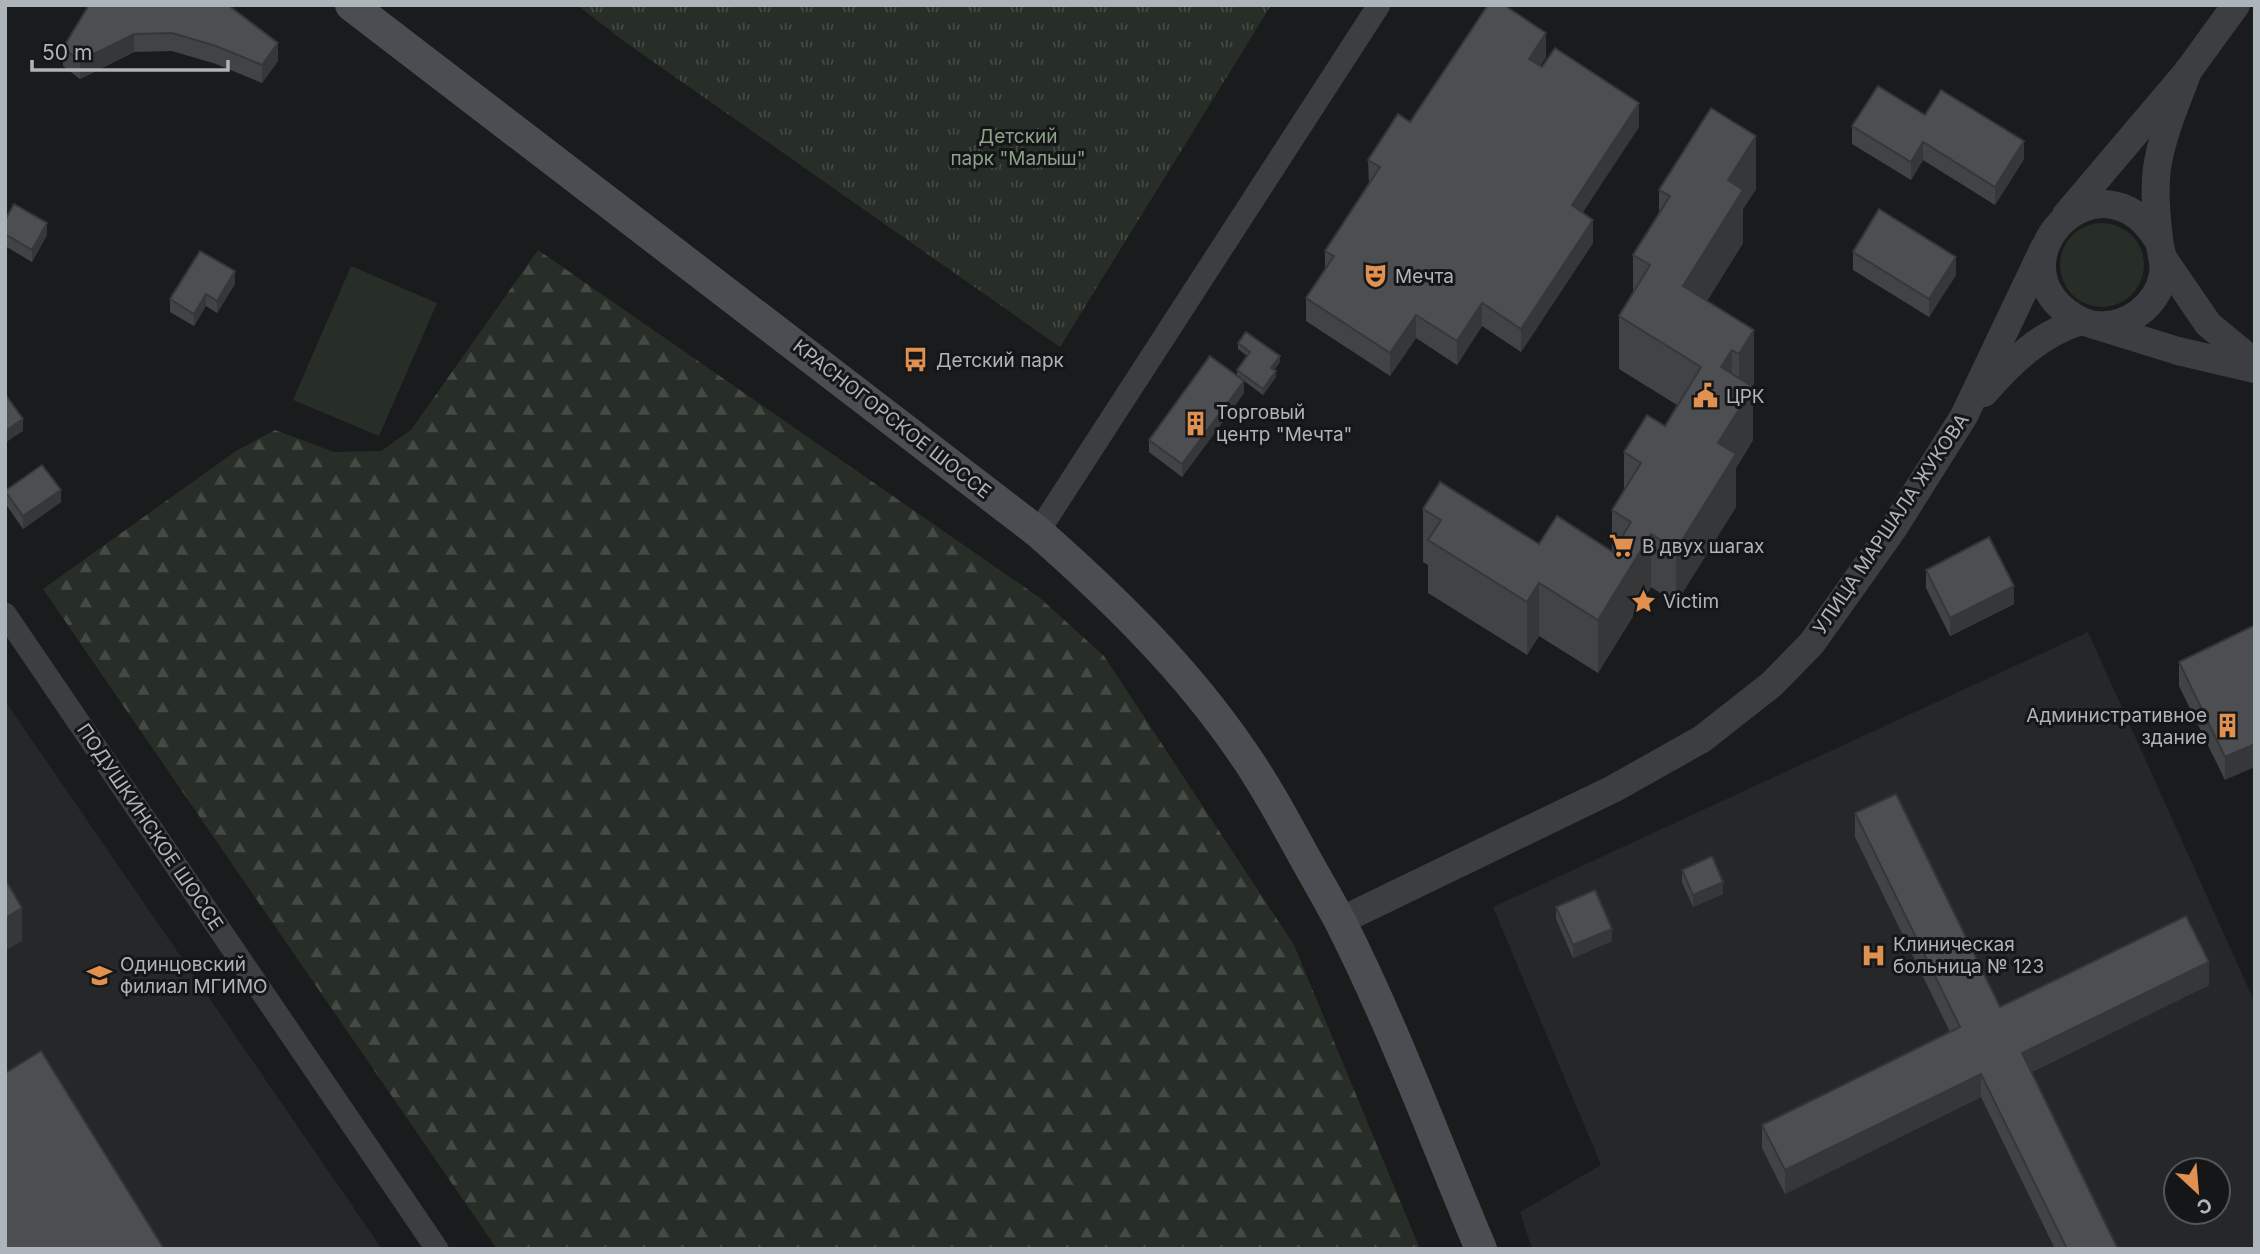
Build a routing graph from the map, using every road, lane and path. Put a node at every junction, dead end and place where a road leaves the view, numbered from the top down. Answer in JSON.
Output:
{"nodes":[{"id":1,"x":351,"y":5,"type":"edge"},
{"id":2,"x":1379,"y":5,"type":"edge"},
{"id":3,"x":2236,"y":5,"type":"edge"},
{"id":4,"x":2189,"y":71,"type":"junction"},
{"id":5,"x":2062,"y":220,"type":"junction"},
{"id":6,"x":2044,"y":248,"type":"junction"},
{"id":7,"x":2161,"y":250,"type":"junction"},
{"id":8,"x":2085,"y":323,"type":"junction"},
{"id":9,"x":2255,"y":363,"type":"edge"},
{"id":10,"x":2255,"y":369,"type":"edge"},
{"id":11,"x":1964,"y":416,"type":"junction"},
{"id":12,"x":1038,"y":532,"type":"junction"},
{"id":13,"x":5,"y":614,"type":"edge"},
{"id":14,"x":1340,"y":921,"type":"junction"},
{"id":15,"x":437,"y":1249,"type":"edge"},
{"id":16,"x":1481,"y":1249,"type":"edge"}],
"edges":[{"from":1,"to":12,"type":"main road","name":"КРАСНОГОРСКОЕ ШОССЕ"},
{"from":2,"to":12,"type":"street"},
{"from":3,"to":4,"type":"street"},
{"from":4,"to":5,"type":"street"},
{"from":4,"to":7,"type":"street"},
{"from":5,"to":6,"type":"street"},
{"from":5,"to":7,"type":"street"},
{"from":6,"to":8,"type":"street"},
{"from":6,"to":11,"type":"street","name":"УЛИЦА МАРШАЛА ЖУКОВА"},
{"from":7,"to":8,"type":"street"},
{"from":7,"to":9,"type":"street"},
{"from":8,"to":10,"type":"street"},
{"from":8,"to":11,"type":"street"},
{"from":11,"to":14,"type":"street","name":"УЛИЦА МАРШАЛА ЖУКОВА"},
{"from":12,"to":14,"type":"main road","name":"КРАСНОГОРСКОЕ ШОССЕ"},
{"from":13,"to":15,"type":"street","name":"ПОДУШКИНСКОЕ ШОССЕ"},
{"from":14,"to":16,"type":"main road","name":"КРАСНОГОРСКОЕ ШОССЕ"}]}
